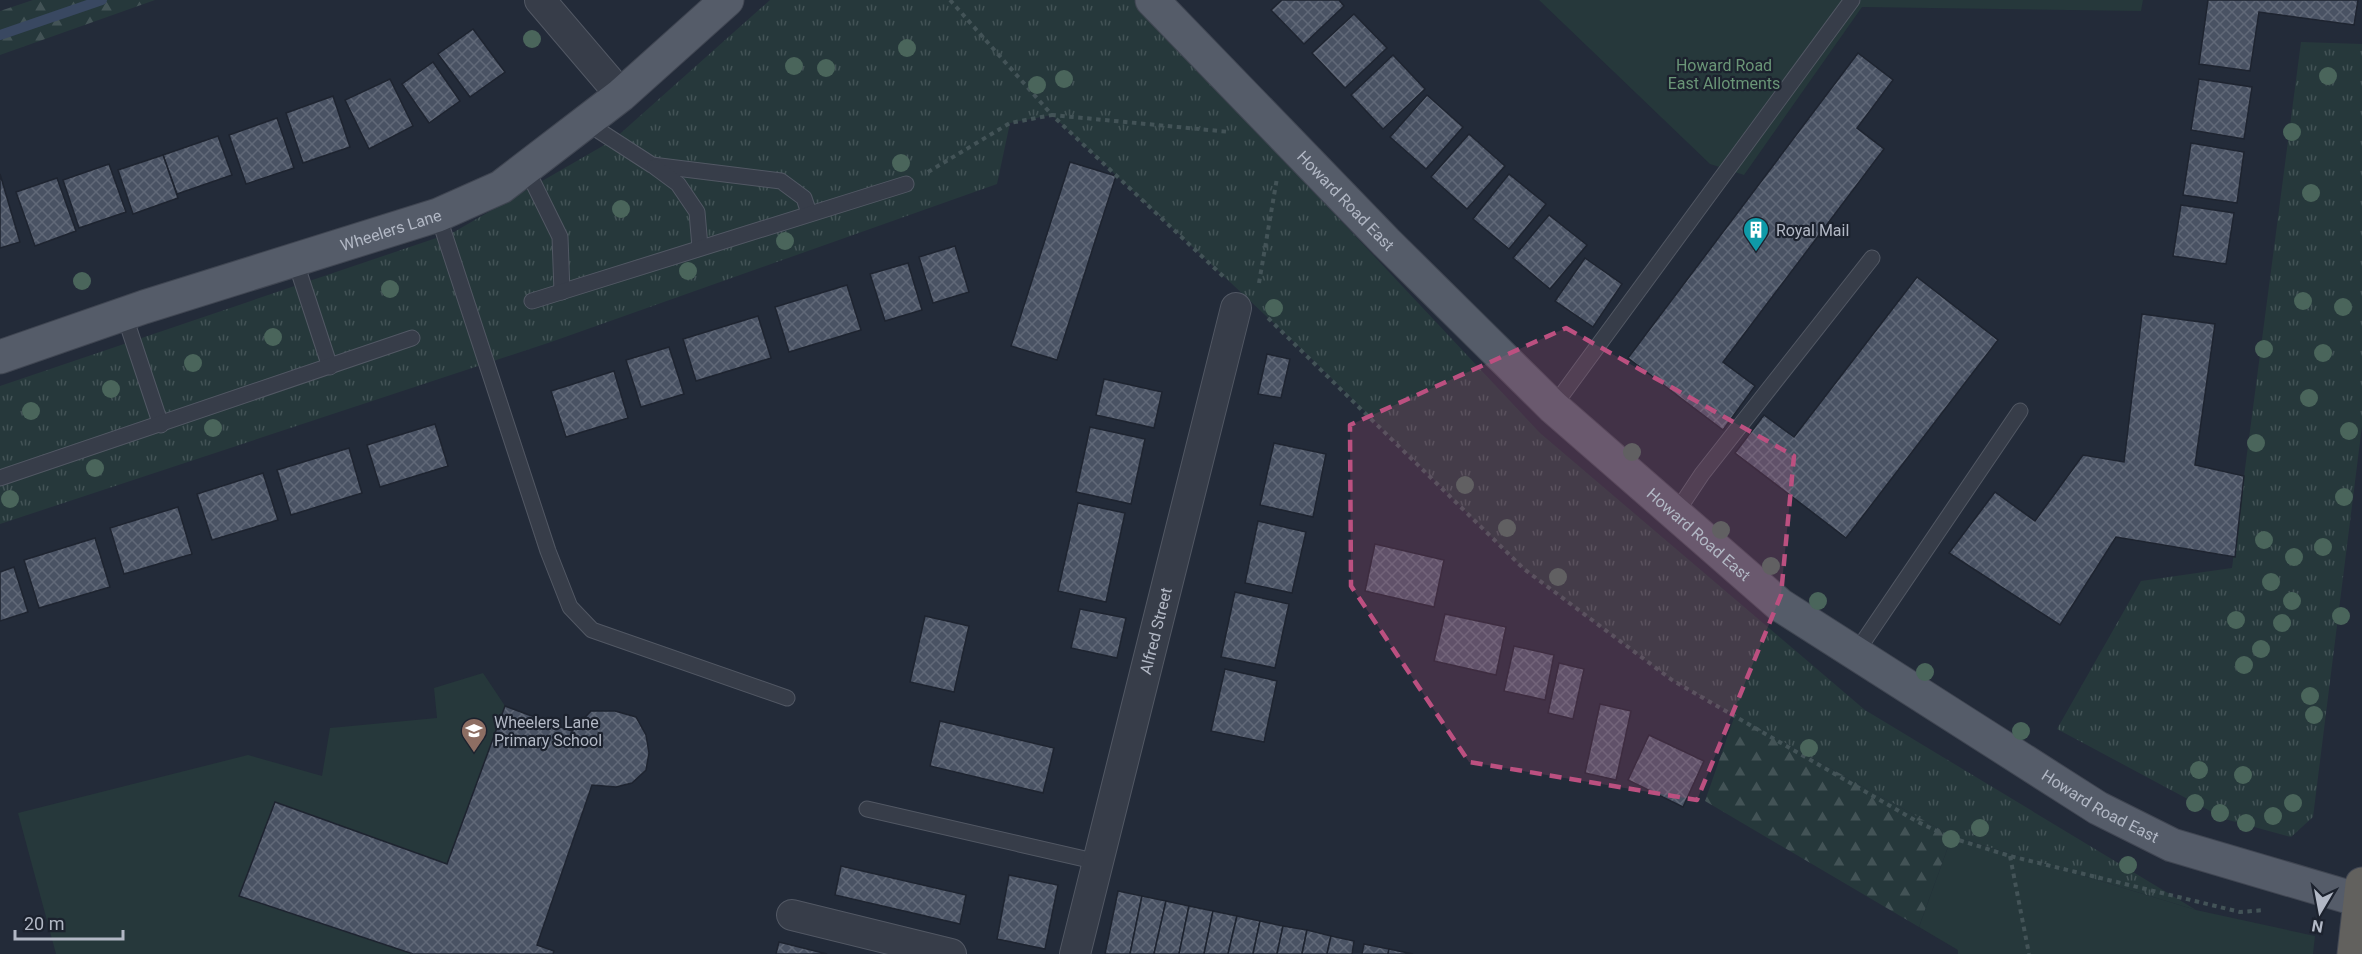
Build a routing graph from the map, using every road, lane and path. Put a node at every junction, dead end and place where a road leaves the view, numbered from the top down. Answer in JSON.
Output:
{"nodes":[{"id":1,"x":540,"y":0,"type":"edge"},
{"id":2,"x":727,"y":0,"type":"edge"},
{"id":3,"x":950,"y":0,"type":"edge"},
{"id":4,"x":1152,"y":0,"type":"edge"},
{"id":5,"x":1852,"y":0,"type":"edge"},
{"id":6,"x":621,"y":95,"type":"junction"},
{"id":7,"x":1052,"y":115,"type":"junction"},
{"id":8,"x":584,"y":121,"type":"junction"},
{"id":9,"x":1283,"y":137,"type":"junction"},
{"id":10,"x":652,"y":165,"type":"junction"},
{"id":11,"x":526,"y":168,"type":"junction"},
{"id":12,"x":906,"y":184,"type":"joint"},
{"id":13,"x":810,"y":213,"type":"junction"},
{"id":14,"x":438,"y":215,"type":"junction"},
{"id":15,"x":699,"y":247,"type":"junction"},
{"id":16,"x":1872,"y":258,"type":"dead end"},
{"id":17,"x":295,"y":260,"type":"junction"},
{"id":18,"x":562,"y":292,"type":"junction"},
{"id":19,"x":1240,"y":299,"type":"junction"},
{"id":20,"x":532,"y":301,"type":"dead end"},
{"id":21,"x":124,"y":314,"type":"junction"},
{"id":22,"x":412,"y":338,"type":"dead end"},
{"id":23,"x":0,"y":357,"type":"edge"},
{"id":24,"x":330,"y":367,"type":"junction"},
{"id":25,"x":1553,"y":407,"type":"junction"},
{"id":26,"x":2020,"y":411,"type":"dead end"},
{"id":27,"x":161,"y":425,"type":"junction"},
{"id":28,"x":0,"y":478,"type":"edge"},
{"id":29,"x":1676,"y":513,"type":"junction"},
{"id":30,"x":1856,"y":654,"type":"junction"},
{"id":31,"x":788,"y":698,"type":"dead end"},
{"id":32,"x":867,"y":809,"type":"dead end"},
{"id":33,"x":2010,"y":856,"type":"junction"},
{"id":34,"x":1098,"y":862,"type":"junction"},
{"id":35,"x":2361,"y":895,"type":"edge"},
{"id":36,"x":2273,"y":909,"type":"dead end"},
{"id":37,"x":792,"y":915,"type":"dead end"},
{"id":38,"x":951,"y":954,"type":"edge"},
{"id":39,"x":1075,"y":954,"type":"edge"},
{"id":40,"x":2029,"y":954,"type":"edge"},
{"id":41,"x":2354,"y":954,"type":"edge"}],
"edges":[{"from":1,"to":6,"type":"street"},
{"from":2,"to":6,"type":"main road","name":"Wheelers Lane"},
{"from":3,"to":7,"type":"path"},
{"from":4,"to":9,"type":"main road","name":"Howard Road East"},
{"from":5,"to":25,"type":"lane"},
{"from":6,"to":8,"type":"main road","name":"Wheelers Lane"},
{"from":7,"to":9,"type":"path"},
{"from":7,"to":12,"type":"path"},
{"from":7,"to":19,"type":"path"},
{"from":8,"to":10,"type":"lane"},
{"from":8,"to":11,"type":"main road","name":"Wheelers Lane"},
{"from":9,"to":19,"type":"path"},
{"from":9,"to":25,"type":"main road","name":"Howard Road East"},
{"from":10,"to":13,"type":"lane"},
{"from":10,"to":15,"type":"lane"},
{"from":11,"to":14,"type":"main road","name":"Wheelers Lane"},
{"from":11,"to":18,"type":"lane"},
{"from":12,"to":13,"type":"lane"},
{"from":13,"to":15,"type":"lane"},
{"from":14,"to":17,"type":"main road","name":"Wheelers Lane"},
{"from":14,"to":31,"type":"lane"},
{"from":15,"to":18,"type":"lane"},
{"from":16,"to":29,"type":"lane"},
{"from":17,"to":21,"type":"main road","name":"Wheelers Lane"},
{"from":17,"to":24,"type":"lane"},
{"from":18,"to":20,"type":"lane"},
{"from":19,"to":33,"type":"path"},
{"from":19,"to":34,"type":"street","name":"Alfred Street"},
{"from":21,"to":23,"type":"main road","name":"Wheelers Lane"},
{"from":21,"to":27,"type":"lane"},
{"from":22,"to":24,"type":"lane"},
{"from":24,"to":27,"type":"lane"},
{"from":25,"to":29,"type":"main road","name":"Howard Road East"},
{"from":26,"to":30,"type":"lane"},
{"from":27,"to":28,"type":"lane"},
{"from":29,"to":30,"type":"main road","name":"Howard Road East"},
{"from":30,"to":35,"type":"main road","name":"Howard Road East"},
{"from":32,"to":34,"type":"lane"},
{"from":33,"to":36,"type":"path"},
{"from":33,"to":40,"type":"path"},
{"from":34,"to":39,"type":"street","name":"Alfred Street"},
{"from":35,"to":41,"type":"highway"},
{"from":37,"to":38,"type":"street"}]}
